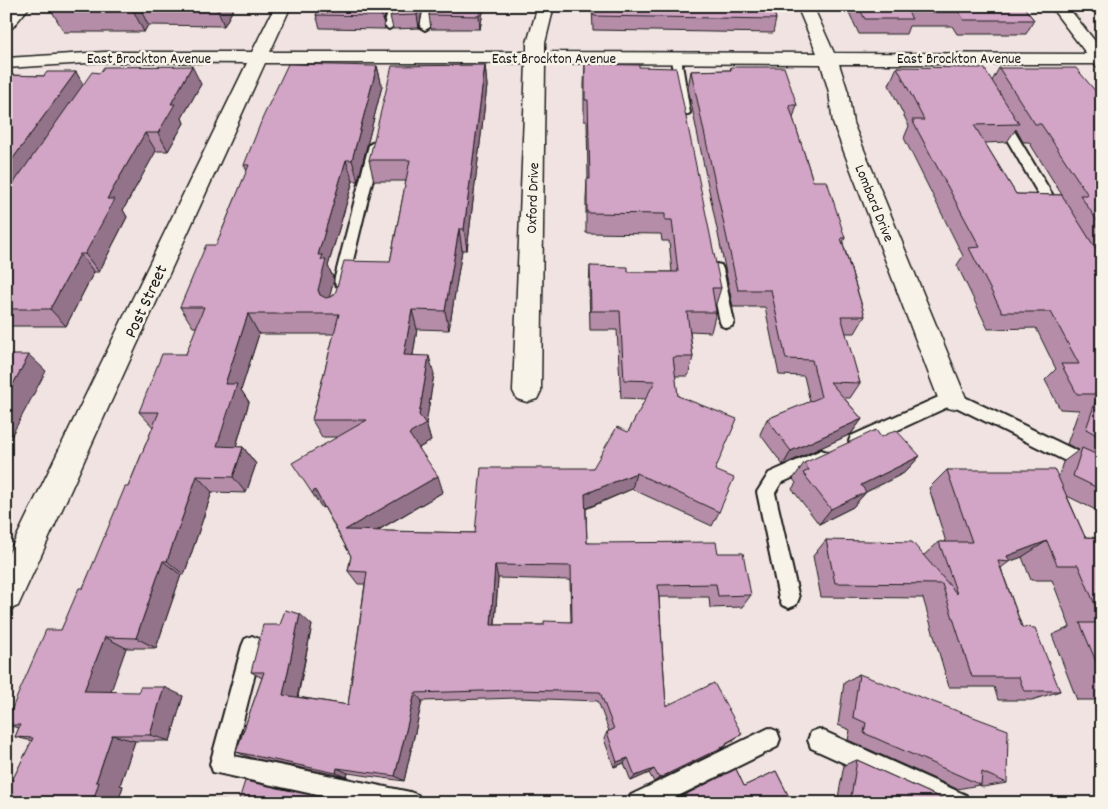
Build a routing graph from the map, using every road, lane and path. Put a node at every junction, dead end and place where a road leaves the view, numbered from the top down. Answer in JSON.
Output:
{"nodes":[{"id":1,"x":22,"y":6,"type":"edge"},
{"id":2,"x":283,"y":6,"type":"edge"},
{"id":3,"x":395,"y":6,"type":"edge"},
{"id":4,"x":429,"y":6,"type":"edge"},
{"id":5,"x":546,"y":6,"type":"edge"},
{"id":6,"x":805,"y":6,"type":"edge"},
{"id":7,"x":1058,"y":6,"type":"edge"},
{"id":8,"x":6,"y":24,"type":"edge"},
{"id":9,"x":389,"y":26,"type":"edge"},
{"id":10,"x":425,"y":27,"type":"dead end"},
{"id":11,"x":260,"y":57,"type":"junction"},
{"id":12,"x":536,"y":57,"type":"junction"},
{"id":13,"x":676,"y":58,"type":"junction"},
{"id":14,"x":828,"y":58,"type":"junction"},
{"id":15,"x":1101,"y":60,"type":"edge"},
{"id":16,"x":6,"y":63,"type":"edge"},
{"id":17,"x":993,"y":106,"type":"edge"},
{"id":18,"x":687,"y":125,"type":"edge"},
{"id":19,"x":379,"y":129,"type":"edge"},
{"id":20,"x":1062,"y":221,"type":"edge"},
{"id":21,"x":713,"y":256,"type":"edge"},
{"id":22,"x":339,"y":291,"type":"edge"},
{"id":23,"x":727,"y":322,"type":"dead end"},
{"id":24,"x":527,"y":391,"type":"dead end"},
{"id":25,"x":952,"y":398,"type":"junction"},
{"id":26,"x":1102,"y":471,"type":"edge"},
{"id":27,"x":6,"y":595,"type":"edge"},
{"id":28,"x":789,"y":598,"type":"dead end"},
{"id":29,"x":252,"y":646,"type":"dead end"},
{"id":30,"x":769,"y":739,"type":"dead end"},
{"id":31,"x":819,"y":740,"type":"dead end"},
{"id":32,"x":410,"y":803,"type":"edge"},
{"id":33,"x":639,"y":803,"type":"edge"},
{"id":34,"x":958,"y":803,"type":"edge"}],
"edges":[{"from":1,"to":8,"type":"street"},
{"from":2,"to":11,"type":"street","name":"Post Street"},
{"from":3,"to":9,"type":"lane"},
{"from":4,"to":10,"type":"lane"},
{"from":5,"to":12,"type":"street","name":"Oxford Drive"},
{"from":6,"to":14,"type":"street","name":"Lombard Drive"},
{"from":7,"to":15,"type":"street"},
{"from":11,"to":12,"type":"street","name":"East Brockton Avenue"},
{"from":11,"to":16,"type":"street","name":"East Brockton Avenue"},
{"from":11,"to":27,"type":"street","name":"Post Street"},
{"from":12,"to":13,"type":"street","name":"East Brockton Avenue"},
{"from":12,"to":24,"type":"street","name":"Oxford Drive"},
{"from":13,"to":14,"type":"street","name":"East Brockton Avenue"},
{"from":13,"to":18,"type":"lane"},
{"from":14,"to":15,"type":"street","name":"East Brockton Avenue"},
{"from":14,"to":25,"type":"street","name":"Lombard Drive"},
{"from":17,"to":20,"type":"lane"},
{"from":19,"to":22,"type":"lane"},
{"from":21,"to":23,"type":"lane"},
{"from":25,"to":26,"type":"lane"},
{"from":25,"to":28,"type":"lane"},
{"from":29,"to":32,"type":"lane"},
{"from":30,"to":33,"type":"lane"},
{"from":31,"to":34,"type":"lane"}]}
